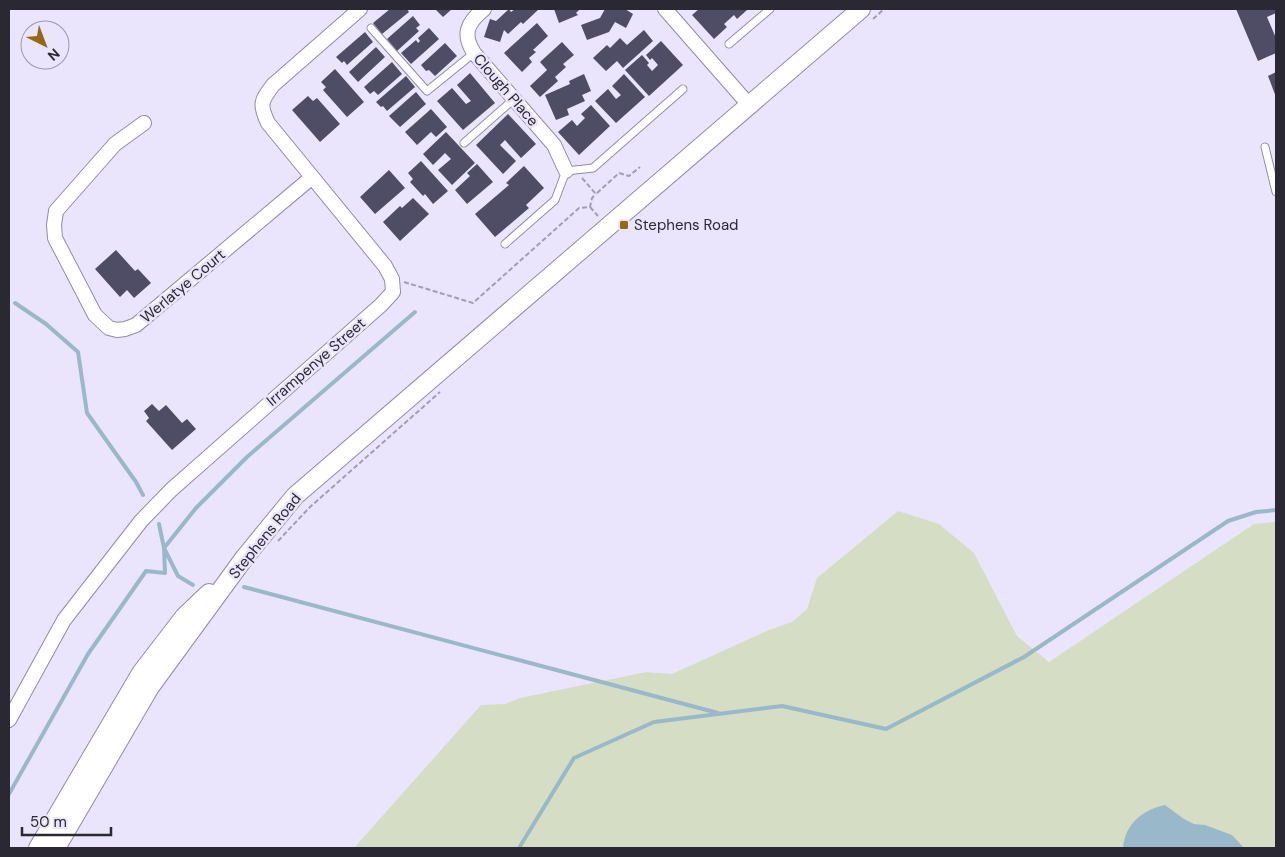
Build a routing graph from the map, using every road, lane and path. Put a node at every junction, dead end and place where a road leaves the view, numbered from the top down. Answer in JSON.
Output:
{"nodes":[{"id":1,"x":360,"y":9,"type":"edge"},
{"id":2,"x":484,"y":9,"type":"edge"},
{"id":3,"x":665,"y":9,"type":"edge"},
{"id":4,"x":770,"y":9,"type":"edge"},
{"id":5,"x":884,"y":9,"type":"edge"},
{"id":6,"x":865,"y":15,"type":"edge"},
{"id":7,"x":371,"y":28,"type":"dead end"},
{"id":8,"x":730,"y":44,"type":"dead end"},
{"id":9,"x":474,"y":54,"type":"junction"},
{"id":10,"x":684,"y":89,"type":"dead end"},
{"id":11,"x":514,"y":99,"type":"junction"},
{"id":12,"x":750,"y":106,"type":"junction"},
{"id":13,"x":144,"y":123,"type":"dead end"},
{"id":14,"x":464,"y":143,"type":"dead end"},
{"id":15,"x":1265,"y":147,"type":"dead end"},
{"id":16,"x":640,"y":167,"type":"dead end"},
{"id":17,"x":582,"y":169,"type":"junction"},
{"id":18,"x":566,"y":171,"type":"junction"},
{"id":19,"x":312,"y":178,"type":"junction"},
{"id":20,"x":1276,"y":192,"type":"edge"},
{"id":21,"x":596,"y":194,"type":"junction"},
{"id":22,"x":505,"y":244,"type":"dead end"},
{"id":23,"x":392,"y":279,"type":"junction"},
{"id":24,"x":444,"y":388,"type":"dead end"},
{"id":25,"x":276,"y":543,"type":"dead end"},
{"id":26,"x":245,"y":557,"type":"junction"},
{"id":27,"x":9,"y":720,"type":"edge"},
{"id":28,"x":38,"y":848,"type":"edge"},
{"id":29,"x":56,"y":848,"type":"edge"}],
"edges":[{"from":1,"to":19,"type":"street"},
{"from":2,"to":9,"type":"street","name":"Clough Place"},
{"from":3,"to":12,"type":"street"},
{"from":4,"to":8,"type":"lane"},
{"from":5,"to":6,"type":"path"},
{"from":6,"to":12,"type":"street","name":"Stephens Road"},
{"from":7,"to":9,"type":"lane"},
{"from":9,"to":11,"type":"street","name":"Clough Place"},
{"from":10,"to":17,"type":"lane"},
{"from":11,"to":14,"type":"lane"},
{"from":11,"to":18,"type":"street","name":"Clough Place"},
{"from":12,"to":26,"type":"street","name":"Stephens Road"},
{"from":13,"to":19,"type":"street","name":"Werlatye Court"},
{"from":15,"to":20,"type":"lane"},
{"from":16,"to":21,"type":"path"},
{"from":17,"to":18,"type":"lane"},
{"from":17,"to":21,"type":"path"},
{"from":18,"to":22,"type":"lane"},
{"from":19,"to":23,"type":"street"},
{"from":21,"to":23,"type":"path"},
{"from":23,"to":27,"type":"street","name":"Irrampenye Street"},
{"from":24,"to":25,"type":"path"},
{"from":26,"to":28,"type":"street"},
{"from":26,"to":29,"type":"street","name":"Stephens Road"}]}
